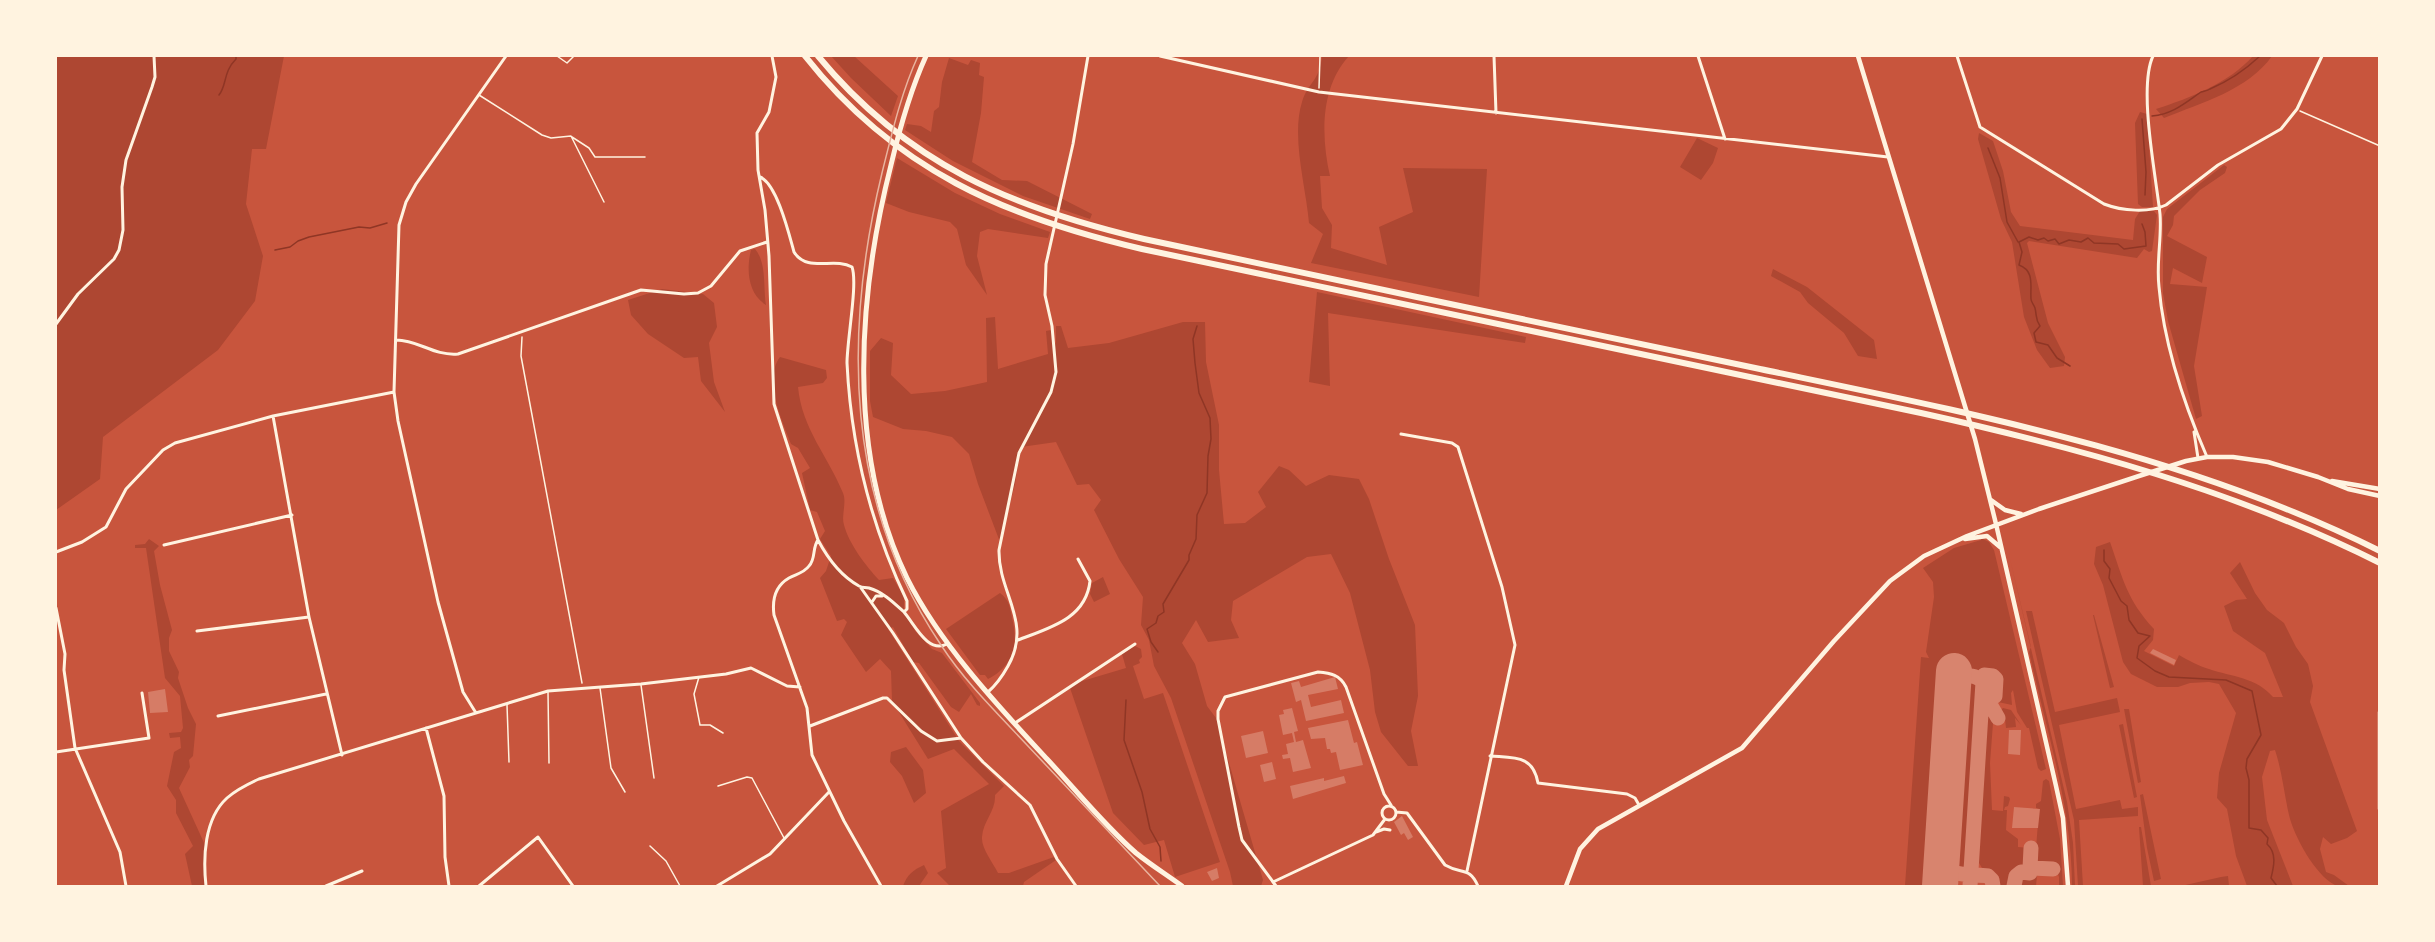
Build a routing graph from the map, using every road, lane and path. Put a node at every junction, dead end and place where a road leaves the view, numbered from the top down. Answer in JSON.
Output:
{"nodes":[{"id":1,"x":154,"y":56,"type":"edge"},
{"id":2,"x":506,"y":56,"type":"edge"},
{"id":3,"x":557,"y":56,"type":"edge"},
{"id":4,"x":574,"y":56,"type":"edge"},
{"id":5,"x":772,"y":56,"type":"edge"},
{"id":6,"x":805,"y":56,"type":"edge"},
{"id":7,"x":818,"y":56,"type":"edge"},
{"id":8,"x":926,"y":56,"type":"edge"},
{"id":9,"x":1088,"y":56,"type":"edge"},
{"id":10,"x":1160,"y":56,"type":"edge"},
{"id":11,"x":1320,"y":56,"type":"edge"},
{"id":12,"x":1494,"y":56,"type":"edge"},
{"id":13,"x":1698,"y":56,"type":"edge"},
{"id":14,"x":1858,"y":56,"type":"edge"},
{"id":15,"x":1957,"y":56,"type":"edge"},
{"id":16,"x":2153,"y":56,"type":"edge"},
{"id":17,"x":2322,"y":56,"type":"edge"},
{"id":18,"x":1319,"y":92,"type":"junction"},
{"id":19,"x":478,"y":95,"type":"junction"},
{"id":20,"x":2297,"y":109,"type":"junction"},
{"id":21,"x":1496,"y":113,"type":"junction"},
{"id":22,"x":571,"y":136,"type":"junction"},
{"id":23,"x":1725,"y":140,"type":"junction"},
{"id":24,"x":2379,"y":146,"type":"edge"},
{"id":25,"x":645,"y":157,"type":"dead end"},
{"id":26,"x":1890,"y":157,"type":"junction"},
{"id":27,"x":759,"y":177,"type":"junction"},
{"id":28,"x":604,"y":202,"type":"dead end"},
{"id":29,"x":2158,"y":208,"type":"junction"},
{"id":30,"x":767,"y":242,"type":"junction"},
{"id":31,"x":56,"y":324,"type":"edge"},
{"id":32,"x":522,"y":336,"type":"dead end"},
{"id":33,"x":396,"y":340,"type":"junction"},
{"id":34,"x":394,"y":392,"type":"junction"},
{"id":35,"x":273,"y":416,"type":"junction"},
{"id":36,"x":2194,"y":430,"type":"junction"},
{"id":37,"x":1401,"y":434,"type":"dead end"},
{"id":38,"x":2207,"y":457,"type":"junction"},
{"id":39,"x":2198,"y":459,"type":"junction"},
{"id":40,"x":2318,"y":477,"type":"junction"},
{"id":41,"x":2379,"y":489,"type":"edge"},
{"id":42,"x":2379,"y":496,"type":"edge"},
{"id":43,"x":1991,"y":500,"type":"junction"},
{"id":44,"x":2022,"y":514,"type":"junction"},
{"id":45,"x":292,"y":515,"type":"junction"},
{"id":46,"x":1996,"y":524,"type":"junction"},
{"id":47,"x":818,"y":540,"type":"junction"},
{"id":48,"x":1951,"y":543,"type":"junction"},
{"id":49,"x":164,"y":545,"type":"dead end"},
{"id":50,"x":2002,"y":549,"type":"junction"},
{"id":51,"x":2377,"y":550,"type":"edge"},
{"id":52,"x":56,"y":552,"type":"edge"},
{"id":53,"x":1078,"y":560,"type":"dead end"},
{"id":54,"x":2379,"y":563,"type":"edge"},
{"id":55,"x":860,"y":587,"type":"junction"},
{"id":56,"x":884,"y":596,"type":"junction"},
{"id":57,"x":872,"y":602,"type":"junction"},
{"id":58,"x":56,"y":608,"type":"edge"},
{"id":59,"x":904,"y":612,"type":"junction"},
{"id":60,"x":309,"y":617,"type":"junction"},
{"id":61,"x":197,"y":631,"type":"dead end"},
{"id":62,"x":1018,"y":640,"type":"junction"},
{"id":63,"x":949,"y":643,"type":"junction"},
{"id":64,"x":1135,"y":644,"type":"dead end"},
{"id":65,"x":699,"y":676,"type":"junction"},
{"id":66,"x":641,"y":684,"type":"junction"},
{"id":67,"x":600,"y":687,"type":"junction"},
{"id":68,"x":800,"y":687,"type":"junction"},
{"id":69,"x":583,"y":688,"type":"junction"},
{"id":70,"x":548,"y":691,"type":"junction"},
{"id":71,"x":142,"y":693,"type":"dead end"},
{"id":72,"x":987,"y":693,"type":"junction"},
{"id":73,"x":326,"y":694,"type":"junction"},
{"id":74,"x":507,"y":704,"type":"junction"},
{"id":75,"x":2379,"y":712,"type":"edge"},
{"id":76,"x":476,"y":713,"type":"junction"},
{"id":77,"x":218,"y":716,"type":"dead end"},
{"id":78,"x":1014,"y":724,"type":"junction"},
{"id":79,"x":810,"y":726,"type":"junction"},
{"id":80,"x":426,"y":728,"type":"junction"},
{"id":81,"x":723,"y":733,"type":"dead end"},
{"id":82,"x":961,"y":738,"type":"junction"},
{"id":83,"x":75,"y":748,"type":"junction"},
{"id":84,"x":56,"y":752,"type":"edge"},
{"id":85,"x":342,"y":755,"type":"junction"},
{"id":86,"x":1490,"y":756,"type":"junction"},
{"id":87,"x":509,"y":762,"type":"dead end"},
{"id":88,"x":549,"y":763,"type":"dead end"},
{"id":89,"x":654,"y":778,"type":"dead end"},
{"id":90,"x":718,"y":786,"type":"dead end"},
{"id":91,"x":830,"y":791,"type":"junction"},
{"id":92,"x":625,"y":792,"type":"dead end"},
{"id":93,"x":1391,"y":805,"type":"junction"},
{"id":94,"x":1639,"y":805,"type":"junction"},
{"id":95,"x":2379,"y":809,"type":"edge"},
{"id":96,"x":1396,"y":812,"type":"junction"},
{"id":97,"x":1385,"y":819,"type":"junction"},
{"id":98,"x":1390,"y":830,"type":"dead end"},
{"id":99,"x":1376,"y":832,"type":"junction"},
{"id":100,"x":784,"y":839,"type":"junction"},
{"id":101,"x":650,"y":846,"type":"dead end"},
{"id":102,"x":362,"y":871,"type":"dead end"},
{"id":103,"x":1467,"y":871,"type":"junction"},
{"id":104,"x":1273,"y":882,"type":"junction"},
{"id":105,"x":126,"y":886,"type":"edge"},
{"id":106,"x":206,"y":886,"type":"edge"},
{"id":107,"x":326,"y":886,"type":"edge"},
{"id":108,"x":449,"y":886,"type":"edge"},
{"id":109,"x":479,"y":886,"type":"edge"},
{"id":110,"x":573,"y":886,"type":"edge"},
{"id":111,"x":680,"y":886,"type":"edge"},
{"id":112,"x":717,"y":886,"type":"edge"},
{"id":113,"x":881,"y":886,"type":"edge"},
{"id":114,"x":1076,"y":886,"type":"edge"},
{"id":115,"x":1182,"y":886,"type":"edge"},
{"id":116,"x":1276,"y":886,"type":"edge"},
{"id":117,"x":1478,"y":886,"type":"edge"},
{"id":118,"x":1566,"y":886,"type":"edge"},
{"id":119,"x":2068,"y":886,"type":"edge"}],
"edges":[{"from":1,"to":31,"type":"street"},
{"from":2,"to":19,"type":"street"},
{"from":3,"to":4,"type":"lane"},
{"from":5,"to":27,"type":"street"},
{"from":6,"to":54,"type":"highway"},
{"from":7,"to":51,"type":"highway"},
{"from":8,"to":63,"type":"main road"},
{"from":9,"to":62,"type":"street"},
{"from":10,"to":18,"type":"street"},
{"from":11,"to":18,"type":"path"},
{"from":12,"to":21,"type":"street"},
{"from":13,"to":23,"type":"street"},
{"from":14,"to":26,"type":"main road"},
{"from":15,"to":29,"type":"street"},
{"from":16,"to":29,"type":"street"},
{"from":17,"to":20,"type":"street"},
{"from":18,"to":21,"type":"street"},
{"from":19,"to":22,"type":"lane"},
{"from":19,"to":33,"type":"street"},
{"from":20,"to":24,"type":"path"},
{"from":20,"to":29,"type":"street"},
{"from":21,"to":23,"type":"street"},
{"from":22,"to":25,"type":"lane"},
{"from":22,"to":28,"type":"lane"},
{"from":23,"to":26,"type":"street"},
{"from":26,"to":43,"type":"main road"},
{"from":27,"to":30,"type":"street"},
{"from":27,"to":59,"type":"street"},
{"from":29,"to":36,"type":"street"},
{"from":30,"to":33,"type":"street"},
{"from":30,"to":47,"type":"street"},
{"from":32,"to":69,"type":"path"},
{"from":33,"to":34,"type":"street"},
{"from":34,"to":35,"type":"street"},
{"from":34,"to":76,"type":"street"},
{"from":35,"to":45,"type":"street"},
{"from":35,"to":52,"type":"street"},
{"from":36,"to":38,"type":"street"},
{"from":36,"to":39,"type":"street"},
{"from":37,"to":86,"type":"street"},
{"from":38,"to":39,"type":"main road"},
{"from":38,"to":40,"type":"main road"},
{"from":39,"to":44,"type":"main road"},
{"from":40,"to":41,"type":"main road"},
{"from":40,"to":42,"type":"main road"},
{"from":43,"to":44,"type":"main road"},
{"from":43,"to":46,"type":"main road"},
{"from":44,"to":46,"type":"main road"},
{"from":45,"to":49,"type":"street"},
{"from":45,"to":60,"type":"street"},
{"from":46,"to":48,"type":"main road"},
{"from":46,"to":50,"type":"main road"},
{"from":47,"to":55,"type":"street"},
{"from":47,"to":68,"type":"street"},
{"from":48,"to":50,"type":"main road"},
{"from":48,"to":94,"type":"main road"},
{"from":50,"to":119,"type":"main road"},
{"from":53,"to":62,"type":"street"},
{"from":55,"to":56,"type":"street"},
{"from":55,"to":57,"type":"street"},
{"from":56,"to":57,"type":"street"},
{"from":56,"to":59,"type":"street"},
{"from":57,"to":82,"type":"street"},
{"from":58,"to":83,"type":"street"},
{"from":59,"to":63,"type":"street"},
{"from":60,"to":61,"type":"street"},
{"from":60,"to":73,"type":"street"},
{"from":62,"to":72,"type":"street"},
{"from":63,"to":72,"type":"main road"},
{"from":64,"to":78,"type":"street"},
{"from":65,"to":66,"type":"street"},
{"from":65,"to":68,"type":"street"},
{"from":65,"to":81,"type":"lane"},
{"from":66,"to":67,"type":"street"},
{"from":66,"to":89,"type":"lane"},
{"from":67,"to":69,"type":"street"},
{"from":67,"to":92,"type":"lane"},
{"from":68,"to":79,"type":"street"},
{"from":69,"to":70,"type":"street"},
{"from":70,"to":74,"type":"street"},
{"from":70,"to":88,"type":"lane"},
{"from":71,"to":83,"type":"street"},
{"from":72,"to":78,"type":"main road"},
{"from":73,"to":77,"type":"street"},
{"from":73,"to":85,"type":"street"},
{"from":74,"to":76,"type":"street"},
{"from":74,"to":87,"type":"lane"},
{"from":75,"to":95,"type":"main road"},
{"from":76,"to":80,"type":"street"},
{"from":78,"to":115,"type":"main road"},
{"from":79,"to":82,"type":"street"},
{"from":79,"to":91,"type":"street"},
{"from":80,"to":85,"type":"street"},
{"from":80,"to":108,"type":"street"},
{"from":82,"to":114,"type":"street"},
{"from":83,"to":84,"type":"street"},
{"from":83,"to":105,"type":"street"},
{"from":85,"to":106,"type":"street"},
{"from":86,"to":94,"type":"street"},
{"from":86,"to":103,"type":"street"},
{"from":90,"to":100,"type":"lane"},
{"from":91,"to":100,"type":"street"},
{"from":91,"to":113,"type":"street"},
{"from":93,"to":96,"type":"street"},
{"from":93,"to":97,"type":"street"},
{"from":93,"to":104,"type":"street"},
{"from":94,"to":118,"type":"main road"},
{"from":96,"to":97,"type":"street"},
{"from":96,"to":103,"type":"street"},
{"from":97,"to":99,"type":"street"},
{"from":98,"to":99,"type":"street"},
{"from":99,"to":104,"type":"street"},
{"from":100,"to":112,"type":"street"},
{"from":101,"to":111,"type":"lane"},
{"from":102,"to":107,"type":"street"},
{"from":103,"to":117,"type":"street"},
{"from":104,"to":116,"type":"street"},
{"from":109,"to":110,"type":"street"}]}
